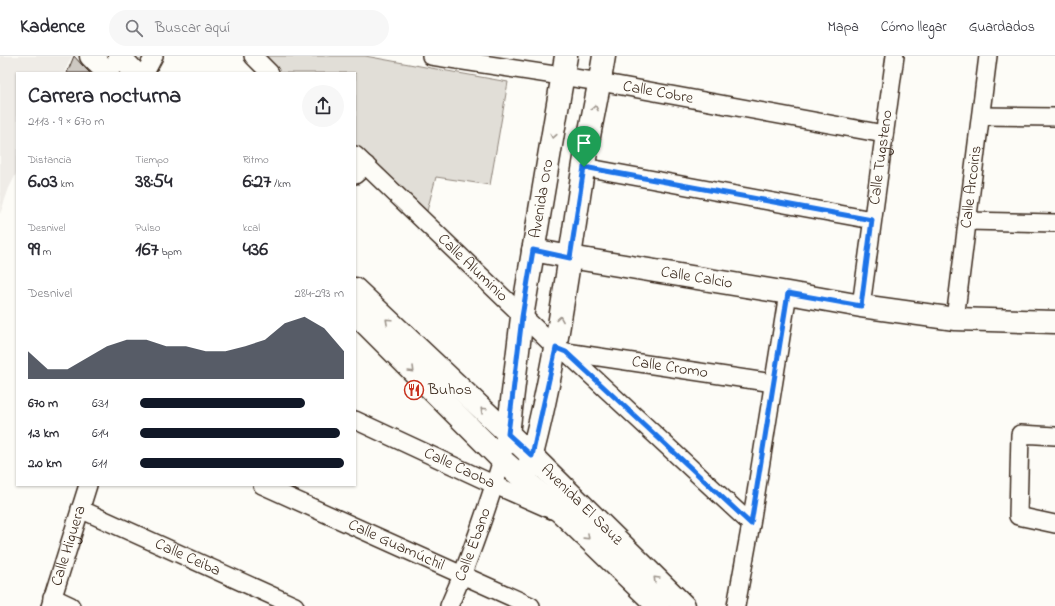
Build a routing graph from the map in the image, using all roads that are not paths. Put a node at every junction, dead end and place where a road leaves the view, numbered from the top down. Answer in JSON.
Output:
{"nodes":[{"id":1,"x":91,"y":56,"type":"edge"},
{"id":2,"x":119,"y":56,"type":"edge"},
{"id":3,"x":154,"y":56,"type":"edge"},
{"id":4,"x":253,"y":56,"type":"edge"},
{"id":5,"x":431,"y":56,"type":"edge"},
{"id":6,"x":604,"y":56,"type":"edge"},
{"id":7,"x":895,"y":56,"type":"edge"},
{"id":8,"x":988,"y":56,"type":"edge"},
{"id":9,"x":564,"y":66,"type":"edge"},
{"id":10,"x":107,"y":72,"type":"edge"},
{"id":11,"x":134,"y":72,"type":"edge"},
{"id":12,"x":146,"y":72,"type":"edge"},
{"id":13,"x":269,"y":72,"type":"edge"},
{"id":14,"x":600,"y":82,"type":"junction"},
{"id":15,"x":981,"y":116,"type":"junction"},
{"id":16,"x":1055,"y":118,"type":"edge"},
{"id":17,"x":884,"y":134,"type":"junction"},
{"id":18,"x":358,"y":165,"type":"edge"},
{"id":19,"x":584,"y":167,"type":"junction"},
{"id":20,"x":872,"y":220,"type":"junction"},
{"id":21,"x":967,"y":221,"type":"junction"},
{"id":22,"x":1055,"y":223,"type":"edge"},
{"id":23,"x":533,"y":250,"type":"junction"},
{"id":24,"x":570,"y":258,"type":"junction"},
{"id":25,"x":356,"y":290,"type":"edge"},
{"id":26,"x":788,"y":293,"type":"junction"},
{"id":27,"x":861,"y":306,"type":"junction"},
{"id":28,"x":356,"y":314,"type":"edge"},
{"id":29,"x":522,"y":317,"type":"junction"},
{"id":30,"x":955,"y":319,"type":"junction"},
{"id":31,"x":1055,"y":322,"type":"edge"},
{"id":32,"x":561,"y":350,"type":"junction"},
{"id":33,"x":773,"y":382,"type":"junction"},
{"id":34,"x":356,"y":420,"type":"edge"},
{"id":35,"x":508,"y":434,"type":"junction"},
{"id":36,"x":1055,"y":436,"type":"edge"},
{"id":37,"x":532,"y":456,"type":"junction"},
{"id":38,"x":502,"y":460,"type":"junction"},
{"id":39,"x":525,"y":480,"type":"junction"},
{"id":40,"x":495,"y":485,"type":"junction"},
{"id":41,"x":88,"y":486,"type":"edge"},
{"id":42,"x":264,"y":486,"type":"edge"},
{"id":43,"x":80,"y":509,"type":"junction"},
{"id":44,"x":564,"y":515,"type":"junction"},
{"id":45,"x":751,"y":524,"type":"junction"},
{"id":46,"x":1055,"y":524,"type":"edge"},
{"id":47,"x":463,"y":576,"type":"junction"},
{"id":48,"x":51,"y":602,"type":"edge"},
{"id":49,"x":71,"y":606,"type":"edge"},
{"id":50,"x":295,"y":606,"type":"edge"},
{"id":51,"x":449,"y":606,"type":"edge"},
{"id":52,"x":531,"y":606,"type":"edge"},
{"id":53,"x":658,"y":606,"type":"edge"},
{"id":54,"x":684,"y":606,"type":"edge"},
{"id":55,"x":736,"y":606,"type":"edge"}],
"edges":[{"from":1,"to":10,"type":"main road"},
{"from":2,"to":11,"type":"main road"},
{"from":3,"to":12,"type":"street"},
{"from":4,"to":13,"type":"street"},
{"from":5,"to":9,"type":"street","name":"Calle Cobre"},
{"from":6,"to":14,"type":"main road"},
{"from":7,"to":17,"type":"street","name":"Calle Tugsteno"},
{"from":8,"to":15,"type":"street","name":"Calle Arcoiris"},
{"from":9,"to":14,"type":"street","name":"Calle Cobre"},
{"from":9,"to":23,"type":"main road","name":"Avenida Oro","one_way":true},
{"from":14,"to":17,"type":"street","name":"Calle Cobre"},
{"from":19,"to":14,"type":"main road","one_way":true},
{"from":15,"to":16,"type":"street"},
{"from":15,"to":21,"type":"street","name":"Calle Arcoiris"},
{"from":17,"to":20,"type":"street","name":"Calle Tugsteno"},
{"from":18,"to":29,"type":"street","name":"Calle Aluminio"},
{"from":19,"to":20,"type":"street"},
{"from":19,"to":24,"type":"main road"},
{"from":20,"to":27,"type":"street","name":"Calle Tugsteno"},
{"from":21,"to":22,"type":"street"},
{"from":21,"to":30,"type":"street","name":"Calle Arcoiris"},
{"from":23,"to":24,"type":"main road","name":"Calle Calcio"},
{"from":23,"to":29,"type":"main road","name":"Avenida Oro"},
{"from":24,"to":26,"type":"main road","name":"Calle Calcio"},
{"from":32,"to":24,"type":"main road","one_way":true},
{"from":35,"to":25,"type":"main road","name":"Avenida El Sauz","one_way":true},
{"from":26,"to":27,"type":"main road","name":"Calle Calcio"},
{"from":26,"to":33,"type":"street"},
{"from":27,"to":30,"type":"main road","name":"Calle Calcio"},
{"from":28,"to":38,"type":"main road","name":"Avenida El Sauz","one_way":true},
{"from":29,"to":32,"type":"street","name":"Calle Aluminio"},
{"from":29,"to":35,"type":"main road","name":"Avenida Oro"},
{"from":30,"to":31,"type":"main road","name":"Calle Calcio"},
{"from":32,"to":33,"type":"street","name":"Calle Cromo"},
{"from":32,"to":37,"type":"main road"},
{"from":32,"to":45,"type":"street","name":"Calle Aluminio"},
{"from":33,"to":45,"type":"street"},
{"from":34,"to":40,"type":"street","name":"Calle Caoba"},
{"from":35,"to":37,"type":"main road","name":"Avenida El Sauz"},
{"from":35,"to":38,"type":"main road","name":"Avenida Oro"},
{"from":36,"to":46,"type":"street"},
{"from":37,"to":39,"type":"main road"},
{"from":54,"to":37,"type":"main road","name":"Avenida El Sauz","one_way":true},
{"from":38,"to":39,"type":"main road","name":"Avenida El Sauz"},
{"from":38,"to":40,"type":"street","name":"Calle Ébano"},
{"from":39,"to":44,"type":"main road","name":"Avenida El Sauz"},
{"from":40,"to":44,"type":"street","name":"Calle Caoba"},
{"from":40,"to":47,"type":"street","name":"Calle Ébano"},
{"from":41,"to":43,"type":"street","name":"Calle Higuera"},
{"from":42,"to":47,"type":"street","name":"Calle Guamúchil"},
{"from":43,"to":48,"type":"street","name":"Calle Higuera"},
{"from":43,"to":50,"type":"street","name":"Calle Ceiba"},
{"from":44,"to":53,"type":"main road","name":"Avenida El Sauz","one_way":true},
{"from":45,"to":55,"type":"street"},
{"from":47,"to":51,"type":"street","name":"Calle Ébano"},
{"from":47,"to":52,"type":"street","name":"Calle Guamúchil"},
{"from":48,"to":49,"type":"street"}]}
